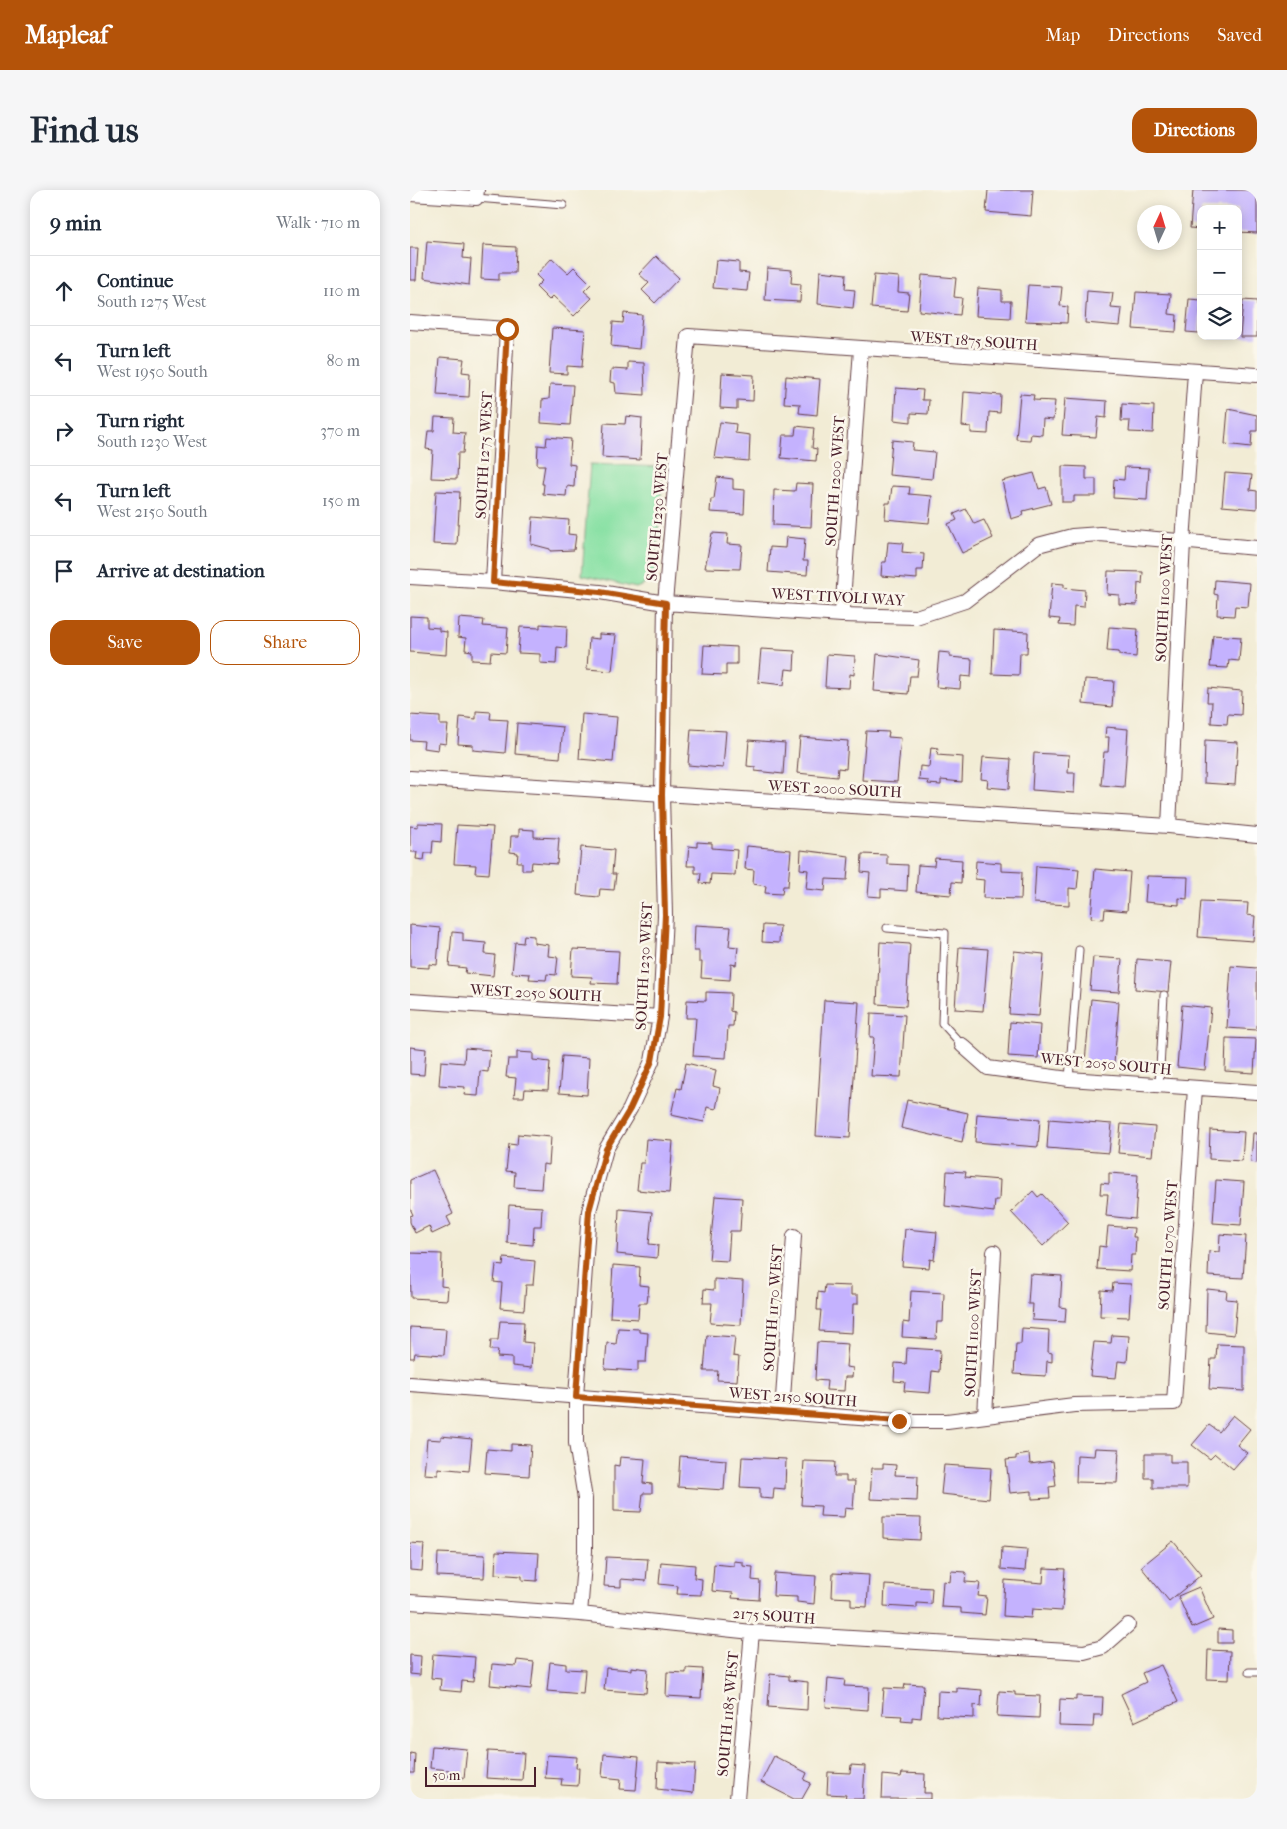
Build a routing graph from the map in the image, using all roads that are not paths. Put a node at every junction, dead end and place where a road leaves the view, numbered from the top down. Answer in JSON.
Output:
{"nodes":[{"id":1,"x":410,"y":194,"type":"edge"},
{"id":2,"x":476,"y":194,"type":"edge"},
{"id":3,"x":563,"y":205,"type":"dead end"},
{"id":4,"x":410,"y":322,"type":"edge"},
{"id":5,"x":688,"y":336,"type":"joint"},
{"id":6,"x":861,"y":349,"type":"junction"},
{"id":7,"x":1195,"y":372,"type":"junction"},
{"id":8,"x":1257,"y":375,"type":"edge"},
{"id":9,"x":1183,"y":542,"type":"junction"},
{"id":10,"x":1257,"y":548,"type":"edge"},
{"id":11,"x":410,"y":578,"type":"edge"},
{"id":12,"x":493,"y":582,"type":"junction"},
{"id":13,"x":666,"y":603,"type":"junction"},
{"id":14,"x":842,"y":615,"type":"junction"},
{"id":15,"x":410,"y":778,"type":"edge"},
{"id":16,"x":662,"y":795,"type":"junction"},
{"id":17,"x":1169,"y":826,"type":"junction"},
{"id":18,"x":1257,"y":835,"type":"edge"},
{"id":19,"x":887,"y":928,"type":"dead end"},
{"id":20,"x":1079,"y":950,"type":"dead end"},
{"id":21,"x":1164,"y":995,"type":"dead end"},
{"id":22,"x":410,"y":1002,"type":"edge"},
{"id":23,"x":660,"y":1017,"type":"junction"},
{"id":24,"x":962,"y":1045,"type":"joint"},
{"id":25,"x":1069,"y":1079,"type":"junction"},
{"id":26,"x":1160,"y":1086,"type":"junction"},
{"id":27,"x":1195,"y":1088,"type":"junction"},
{"id":28,"x":1257,"y":1092,"type":"edge"},
{"id":29,"x":794,"y":1236,"type":"dead end"},
{"id":30,"x":994,"y":1252,"type":"dead end"},
{"id":31,"x":410,"y":1384,"type":"edge"},
{"id":32,"x":576,"y":1397,"type":"junction"},
{"id":33,"x":1174,"y":1403,"type":"joint"},
{"id":34,"x":782,"y":1413,"type":"junction"},
{"id":35,"x":985,"y":1416,"type":"junction"},
{"id":36,"x":410,"y":1602,"type":"edge"},
{"id":37,"x":580,"y":1614,"type":"junction"},
{"id":38,"x":1128,"y":1625,"type":"dead end"},
{"id":39,"x":752,"y":1632,"type":"junction"},
{"id":40,"x":737,"y":1799,"type":"edge"}],
"edges":[{"from":1,"to":2,"type":"street"},
{"from":2,"to":3,"type":"lane"},
{"from":4,"to":12,"type":"street","name":"SOUTH 1275 WEST"},
{"from":5,"to":6,"type":"street","name":"WEST 1875 SOUTH"},
{"from":5,"to":13,"type":"street","name":"SOUTH 1230 WEST"},
{"from":6,"to":7,"type":"street","name":"WEST 1875 SOUTH"},
{"from":6,"to":14,"type":"street","name":"SOUTH 1200 WEST"},
{"from":7,"to":8,"type":"street","name":"WEST 1875 SOUTH"},
{"from":7,"to":9,"type":"street","name":"SOUTH 1100 WEST"},
{"from":9,"to":10,"type":"street","name":"WEST TIVOLI WAY"},
{"from":9,"to":14,"type":"street","name":"WEST TIVOLI WAY"},
{"from":9,"to":17,"type":"street","name":"SOUTH 1100 WEST"},
{"from":11,"to":12,"type":"street","name":"WEST TIVOLI WAY"},
{"from":12,"to":13,"type":"street","name":"WEST TIVOLI WAY"},
{"from":13,"to":14,"type":"street","name":"WEST TIVOLI WAY"},
{"from":13,"to":16,"type":"street","name":"SOUTH 1230 WEST"},
{"from":15,"to":16,"type":"street","name":"WEST 2000 SOUTH"},
{"from":16,"to":17,"type":"street","name":"WEST 2000 SOUTH"},
{"from":16,"to":23,"type":"street","name":"SOUTH 1230 WEST"},
{"from":17,"to":18,"type":"street","name":"WEST 2000 SOUTH"},
{"from":19,"to":24,"type":"lane"},
{"from":20,"to":25,"type":"lane"},
{"from":21,"to":26,"type":"lane"},
{"from":22,"to":23,"type":"street","name":"WEST 2050 SOUTH"},
{"from":23,"to":32,"type":"street","name":"SOUTH 1230 WEST"},
{"from":24,"to":25,"type":"street","name":"WEST 2050 SOUTH"},
{"from":25,"to":26,"type":"street","name":"WEST 2050 SOUTH"},
{"from":26,"to":27,"type":"street","name":"WEST 2050 SOUTH"},
{"from":27,"to":28,"type":"street","name":"WEST 2050 SOUTH"},
{"from":27,"to":33,"type":"street","name":"SOUTH 1070 WEST"},
{"from":29,"to":34,"type":"street","name":"SOUTH 1170 WEST"},
{"from":30,"to":35,"type":"street","name":"SOUTH 1100 WEST"},
{"from":31,"to":32,"type":"street","name":"WEST 2150 SOUTH"},
{"from":32,"to":34,"type":"street","name":"WEST 2150 SOUTH"},
{"from":32,"to":37,"type":"street","name":"SOUTH 1230 WEST"},
{"from":33,"to":35,"type":"street","name":"WEST 2150 SOUTH"},
{"from":34,"to":35,"type":"street","name":"WEST 2150 SOUTH"},
{"from":36,"to":37,"type":"street","name":"2175 SOUTH"},
{"from":37,"to":39,"type":"street","name":"2175 SOUTH"},
{"from":38,"to":39,"type":"street","name":"2175 SOUTH"},
{"from":39,"to":40,"type":"street","name":"SOUTH 1185 WEST"}]}
